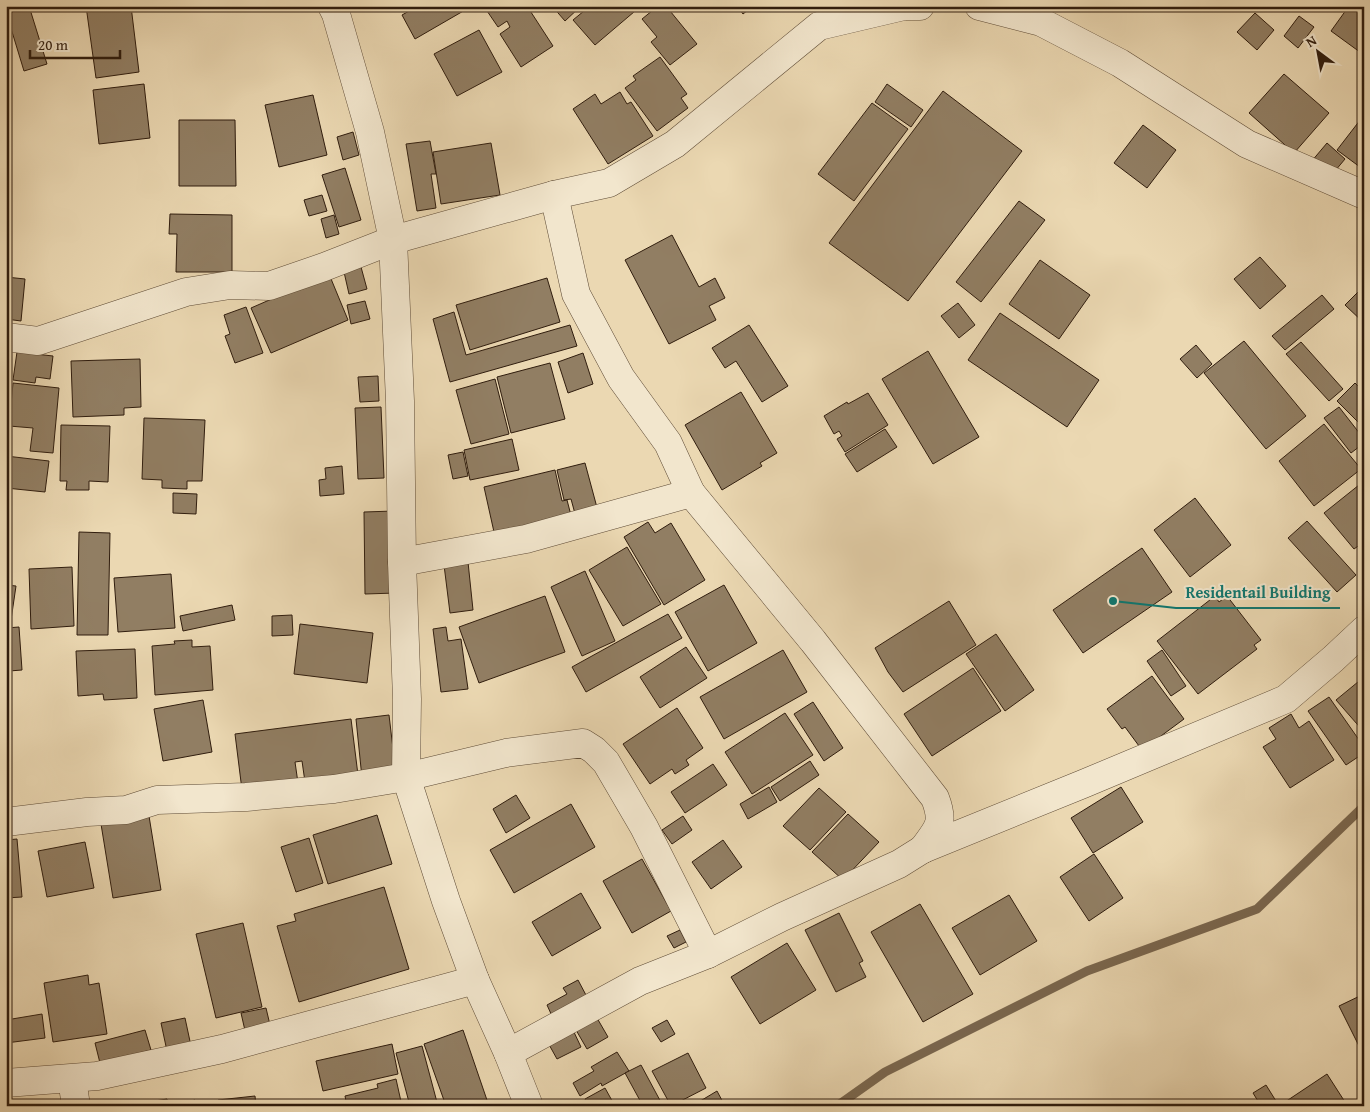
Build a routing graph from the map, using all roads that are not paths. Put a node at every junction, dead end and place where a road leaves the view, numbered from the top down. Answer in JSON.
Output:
{"nodes":[{"id":1,"x":332,"y":6,"type":"edge"},
{"id":2,"x":920,"y":6,"type":"edge"},
{"id":3,"x":979,"y":6,"type":"edge"},
{"id":4,"x":1012,"y":10,"type":"edge"},
{"id":5,"x":554,"y":195,"type":"junction"},
{"id":6,"x":1364,"y":195,"type":"edge"},
{"id":7,"x":393,"y":240,"type":"junction"},
{"id":8,"x":6,"y":337,"type":"edge"},
{"id":9,"x":691,"y":493,"type":"junction"},
{"id":10,"x":402,"y":562,"type":"junction"},
{"id":11,"x":1364,"y":630,"type":"edge"},
{"id":12,"x":406,"y":777,"type":"junction"},
{"id":13,"x":6,"y":822,"type":"edge"},
{"id":14,"x":923,"y":849,"type":"junction"},
{"id":15,"x":708,"y":954,"type":"junction"},
{"id":16,"x":475,"y":980,"type":"junction"},
{"id":17,"x":508,"y":1053,"type":"junction"},
{"id":18,"x":72,"y":1079,"type":"junction"},
{"id":19,"x":6,"y":1083,"type":"edge"},
{"id":20,"x":76,"y":1106,"type":"edge"},
{"id":21,"x":529,"y":1106,"type":"edge"}],
"edges":[{"from":1,"to":7,"type":"street"},
{"from":2,"to":5,"type":"street"},
{"from":3,"to":4,"type":"street"},
{"from":4,"to":6,"type":"street"},
{"from":5,"to":7,"type":"street"},
{"from":5,"to":9,"type":"street"},
{"from":7,"to":8,"type":"street"},
{"from":7,"to":10,"type":"street"},
{"from":9,"to":10,"type":"street"},
{"from":9,"to":14,"type":"street"},
{"from":10,"to":12,"type":"street"},
{"from":11,"to":14,"type":"street"},
{"from":12,"to":13,"type":"street"},
{"from":12,"to":15,"type":"street"},
{"from":12,"to":16,"type":"street"},
{"from":14,"to":15,"type":"street"},
{"from":15,"to":17,"type":"street"},
{"from":16,"to":17,"type":"street"},
{"from":16,"to":18,"type":"street"},
{"from":17,"to":21,"type":"street"},
{"from":18,"to":19,"type":"street"},
{"from":18,"to":20,"type":"street"}]}
